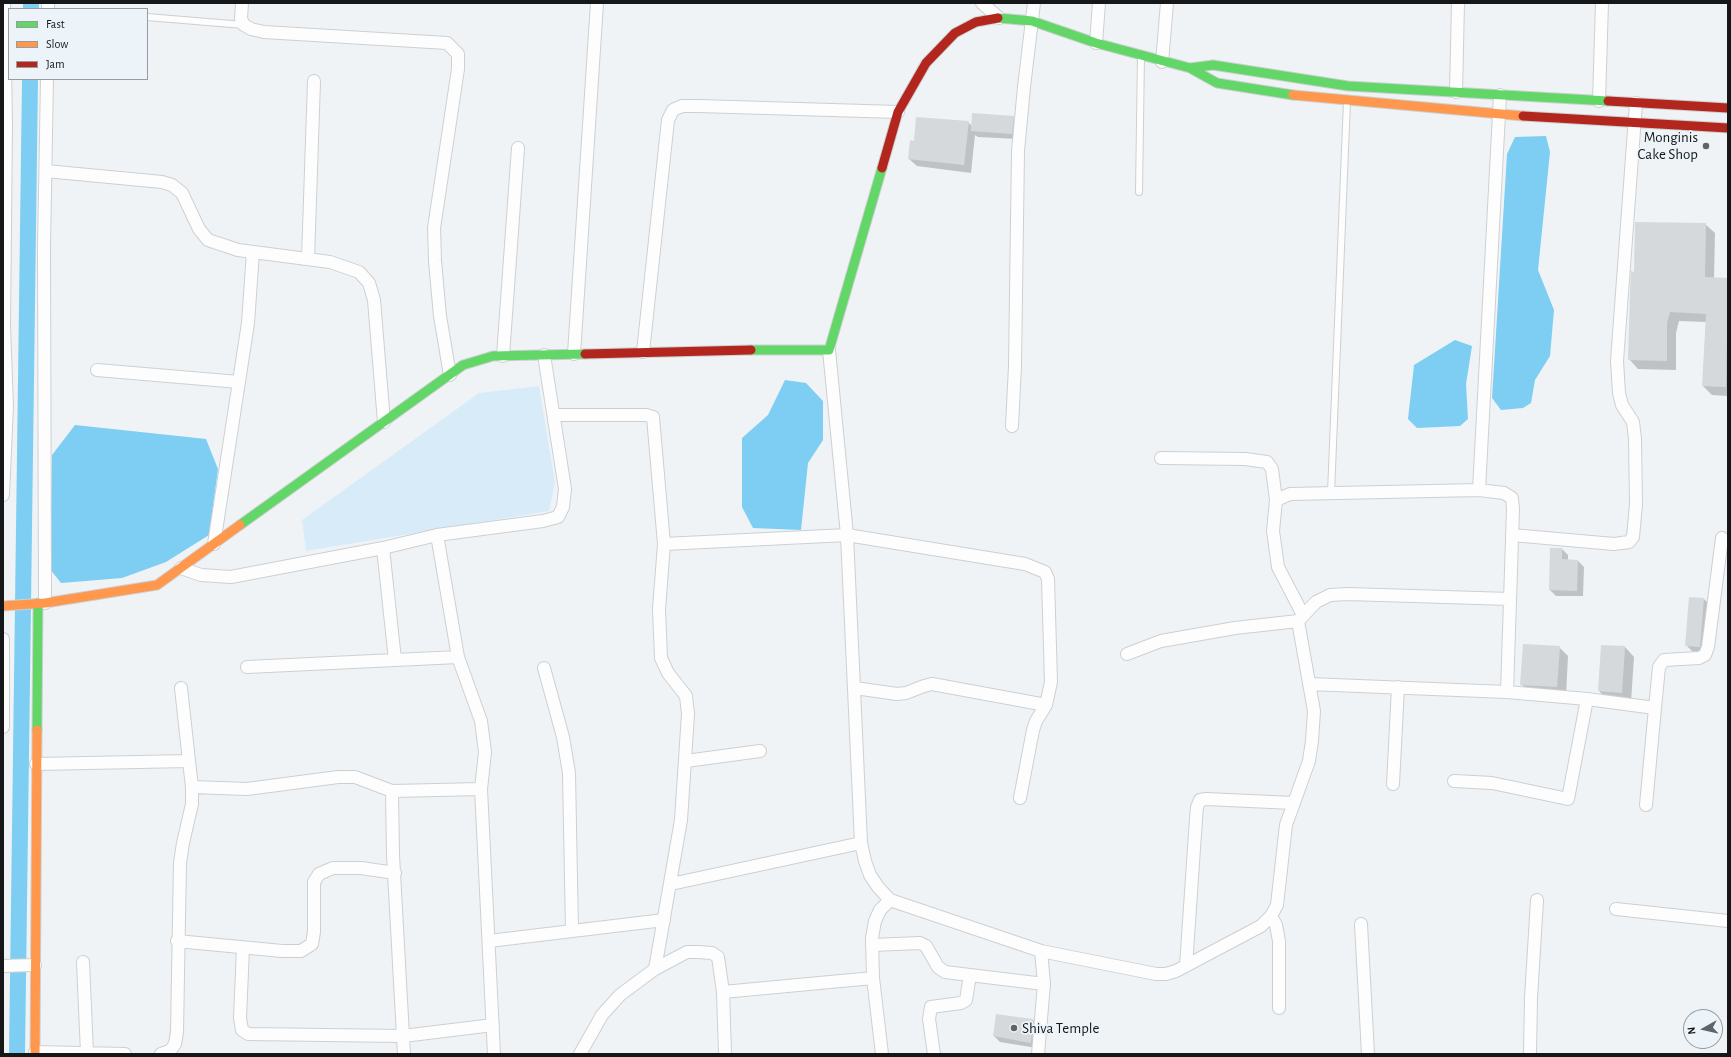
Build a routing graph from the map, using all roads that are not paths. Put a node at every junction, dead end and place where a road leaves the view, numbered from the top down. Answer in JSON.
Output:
{"nodes":[{"id":1,"x":4,"y":3,"type":"edge"},
{"id":2,"x":242,"y":3,"type":"edge"},
{"id":3,"x":597,"y":3,"type":"edge"},
{"id":4,"x":982,"y":3,"type":"edge"},
{"id":5,"x":1034,"y":3,"type":"edge"},
{"id":6,"x":1099,"y":3,"type":"edge"},
{"id":7,"x":1167,"y":3,"type":"edge"},
{"id":8,"x":1458,"y":3,"type":"edge"},
{"id":9,"x":1602,"y":3,"type":"edge"},
{"id":10,"x":148,"y":17,"type":"edge"},
{"id":11,"x":999,"y":18,"type":"junction"},
{"id":12,"x":1032,"y":20,"type":"junction"},
{"id":13,"x":244,"y":25,"type":"junction"},
{"id":14,"x":1096,"y":43,"type":"junction"},
{"id":15,"x":1141,"y":55,"type":"junction"},
{"id":16,"x":1162,"y":62,"type":"junction"},
{"id":17,"x":1190,"y":68,"type":"junction"},
{"id":18,"x":47,"y":80,"type":"edge"},
{"id":19,"x":314,"y":81,"type":"dead end"},
{"id":20,"x":1456,"y":92,"type":"junction"},
{"id":21,"x":1500,"y":95,"type":"junction"},
{"id":22,"x":1347,"y":101,"type":"junction"},
{"id":23,"x":1599,"y":101,"type":"junction"},
{"id":24,"x":1636,"y":103,"type":"junction"},
{"id":25,"x":1728,"y":108,"type":"edge"},
{"id":26,"x":898,"y":112,"type":"junction"},
{"id":27,"x":1499,"y":113,"type":"junction"},
{"id":28,"x":1635,"y":124,"type":"junction"},
{"id":29,"x":1728,"y":128,"type":"edge"},
{"id":30,"x":518,"y":148,"type":"dead end"},
{"id":31,"x":46,"y":170,"type":"junction"},
{"id":32,"x":1139,"y":192,"type":"dead end"},
{"id":33,"x":252,"y":252,"type":"junction"},
{"id":34,"x":308,"y":259,"type":"junction"},
{"id":35,"x":829,"y":350,"type":"junction"},
{"id":36,"x":642,"y":352,"type":"junction"},
{"id":37,"x":574,"y":354,"type":"junction"},
{"id":38,"x":544,"y":355,"type":"junction"},
{"id":39,"x":503,"y":356,"type":"junction"},
{"id":40,"x":97,"y":370,"type":"dead end"},
{"id":41,"x":450,"y":375,"type":"junction"},
{"id":42,"x":239,"y":382,"type":"junction"},
{"id":43,"x":554,"y":415,"type":"junction"},
{"id":44,"x":384,"y":422,"type":"junction"},
{"id":45,"x":1012,"y":426,"type":"dead end"},
{"id":46,"x":1161,"y":458,"type":"dead end"},
{"id":47,"x":1479,"y":490,"type":"junction"},
{"id":48,"x":1331,"y":493,"type":"junction"},
{"id":49,"x":3,"y":495,"type":"edge"},
{"id":50,"x":1276,"y":500,"type":"junction"},
{"id":51,"x":437,"y":534,"type":"junction"},
{"id":52,"x":847,"y":535,"type":"junction"},
{"id":53,"x":1512,"y":535,"type":"junction"},
{"id":54,"x":1722,"y":538,"type":"dead end"},
{"id":55,"x":214,"y":544,"type":"junction"},
{"id":56,"x":664,"y":544,"type":"junction"},
{"id":57,"x":384,"y":548,"type":"junction"},
{"id":58,"x":181,"y":568,"type":"junction"},
{"id":59,"x":1510,"y":599,"type":"junction"},
{"id":60,"x":38,"y":603,"type":"junction"},
{"id":61,"x":3,"y":606,"type":"edge"},
{"id":62,"x":1301,"y":618,"type":"junction"},
{"id":63,"x":3,"y":639,"type":"edge"},
{"id":64,"x":1127,"y":654,"type":"dead end"},
{"id":65,"x":458,"y":657,"type":"junction"},
{"id":66,"x":395,"y":660,"type":"junction"},
{"id":67,"x":246,"y":667,"type":"dead end"},
{"id":68,"x":544,"y":668,"type":"dead end"},
{"id":69,"x":1309,"y":684,"type":"junction"},
{"id":70,"x":1398,"y":687,"type":"junction"},
{"id":71,"x":181,"y":688,"type":"dead end"},
{"id":72,"x":855,"y":688,"type":"junction"},
{"id":73,"x":1507,"y":692,"type":"junction"},
{"id":74,"x":1587,"y":699,"type":"junction"},
{"id":75,"x":1046,"y":705,"type":"junction"},
{"id":76,"x":1655,"y":708,"type":"junction"},
{"id":77,"x":3,"y":727,"type":"edge"},
{"id":78,"x":760,"y":751,"type":"dead end"},
{"id":79,"x":189,"y":761,"type":"junction"},
{"id":80,"x":686,"y":761,"type":"junction"},
{"id":81,"x":36,"y":764,"type":"junction"},
{"id":82,"x":1454,"y":781,"type":"dead end"},
{"id":83,"x":1393,"y":784,"type":"dead end"},
{"id":84,"x":192,"y":787,"type":"junction"},
{"id":85,"x":481,"y":789,"type":"junction"},
{"id":86,"x":392,"y":790,"type":"junction"},
{"id":87,"x":1020,"y":798,"type":"dead end"},
{"id":88,"x":1293,"y":803,"type":"junction"},
{"id":89,"x":1646,"y":805,"type":"dead end"},
{"id":90,"x":861,"y":843,"type":"junction"},
{"id":91,"x":395,"y":873,"type":"junction"},
{"id":92,"x":671,"y":884,"type":"junction"},
{"id":93,"x":890,"y":900,"type":"junction"},
{"id":94,"x":1537,"y":900,"type":"dead end"},
{"id":95,"x":1616,"y":909,"type":"dead end"},
{"id":96,"x":1271,"y":916,"type":"junction"},
{"id":97,"x":664,"y":920,"type":"junction"},
{"id":98,"x":1728,"y":921,"type":"edge"},
{"id":99,"x":1361,"y":924,"type":"dead end"},
{"id":100,"x":572,"y":931,"type":"junction"},
{"id":101,"x":489,"y":940,"type":"junction"},
{"id":102,"x":177,"y":941,"type":"junction"},
{"id":103,"x":872,"y":945,"type":"junction"},
{"id":104,"x":243,"y":948,"type":"junction"},
{"id":105,"x":1041,"y":951,"type":"junction"},
{"id":106,"x":83,"y":962,"type":"dead end"},
{"id":107,"x":31,"y":965,"type":"junction"},
{"id":108,"x":7,"y":966,"type":"edge"},
{"id":109,"x":1186,"y":966,"type":"junction"},
{"id":110,"x":655,"y":968,"type":"junction"},
{"id":111,"x":970,"y":975,"type":"junction"},
{"id":112,"x":873,"y":978,"type":"junction"},
{"id":113,"x":1044,"y":984,"type":"junction"},
{"id":114,"x":723,"y":992,"type":"junction"},
{"id":115,"x":1279,"y":1008,"type":"dead end"},
{"id":116,"x":493,"y":1025,"type":"junction"},
{"id":117,"x":403,"y":1036,"type":"junction"},
{"id":118,"x":34,"y":1053,"type":"edge"},
{"id":119,"x":87,"y":1053,"type":"edge"},
{"id":120,"x":125,"y":1054,"type":"edge"},
{"id":121,"x":161,"y":1054,"type":"edge"},
{"id":122,"x":404,"y":1054,"type":"edge"},
{"id":123,"x":494,"y":1054,"type":"edge"},
{"id":124,"x":580,"y":1054,"type":"edge"},
{"id":125,"x":725,"y":1054,"type":"edge"},
{"id":126,"x":882,"y":1054,"type":"edge"},
{"id":127,"x":934,"y":1054,"type":"edge"},
{"id":128,"x":1038,"y":1054,"type":"edge"},
{"id":129,"x":1368,"y":1054,"type":"edge"},
{"id":130,"x":1530,"y":1054,"type":"edge"}],
"edges":[{"from":1,"to":49,"type":"street"},
{"from":2,"to":13,"type":"street"},
{"from":3,"to":37,"type":"street"},
{"from":4,"to":11,"type":"street"},
{"from":5,"to":12,"type":"street"},
{"from":6,"to":14,"type":"street"},
{"from":7,"to":16,"type":"street"},
{"from":8,"to":20,"type":"street"},
{"from":9,"to":23,"type":"street"},
{"from":10,"to":13,"type":"lane"},
{"from":11,"to":12,"type":"main road"},
{"from":11,"to":26,"type":"main road"},
{"from":12,"to":14,"type":"main road"},
{"from":12,"to":45,"type":"street"},
{"from":13,"to":41,"type":"street"},
{"from":14,"to":15,"type":"main road"},
{"from":15,"to":16,"type":"main road"},
{"from":15,"to":32,"type":"lane"},
{"from":16,"to":17,"type":"main road"},
{"from":17,"to":20,"type":"main road"},
{"from":17,"to":22,"type":"main road"},
{"from":18,"to":31,"type":"street"},
{"from":19,"to":34,"type":"street"},
{"from":20,"to":21,"type":"main road"},
{"from":21,"to":23,"type":"main road"},
{"from":21,"to":27,"type":"street"},
{"from":22,"to":27,"type":"main road"},
{"from":22,"to":48,"type":"lane"},
{"from":23,"to":24,"type":"main road"},
{"from":24,"to":25,"type":"main road"},
{"from":24,"to":28,"type":"street"},
{"from":26,"to":35,"type":"main road"},
{"from":26,"to":36,"type":"street"},
{"from":27,"to":28,"type":"main road"},
{"from":27,"to":47,"type":"street"},
{"from":28,"to":29,"type":"main road"},
{"from":28,"to":53,"type":"street"},
{"from":30,"to":39,"type":"street"},
{"from":31,"to":33,"type":"street"},
{"from":31,"to":60,"type":"street"},
{"from":33,"to":34,"type":"street"},
{"from":33,"to":42,"type":"street"},
{"from":34,"to":44,"type":"street"},
{"from":35,"to":36,"type":"main road"},
{"from":35,"to":52,"type":"street"},
{"from":36,"to":37,"type":"main road"},
{"from":37,"to":38,"type":"main road"},
{"from":38,"to":39,"type":"main road"},
{"from":38,"to":43,"type":"street"},
{"from":39,"to":41,"type":"main road"},
{"from":40,"to":42,"type":"street"},
{"from":41,"to":44,"type":"main road"},
{"from":42,"to":55,"type":"street"},
{"from":43,"to":51,"type":"street"},
{"from":43,"to":56,"type":"street"},
{"from":44,"to":55,"type":"main road"},
{"from":46,"to":50,"type":"street"},
{"from":47,"to":48,"type":"street"},
{"from":47,"to":53,"type":"street"},
{"from":48,"to":50,"type":"street"},
{"from":50,"to":62,"type":"street"},
{"from":51,"to":57,"type":"street"},
{"from":51,"to":65,"type":"street"},
{"from":52,"to":56,"type":"street"},
{"from":52,"to":72,"type":"street"},
{"from":52,"to":75,"type":"street"},
{"from":53,"to":59,"type":"street"},
{"from":54,"to":76,"type":"street"},
{"from":55,"to":58,"type":"main road"},
{"from":56,"to":80,"type":"street"},
{"from":57,"to":58,"type":"street"},
{"from":57,"to":66,"type":"street"},
{"from":58,"to":60,"type":"main road"},
{"from":59,"to":62,"type":"street"},
{"from":59,"to":73,"type":"street"},
{"from":60,"to":61,"type":"main road"},
{"from":60,"to":81,"type":"main road"},
{"from":62,"to":64,"type":"street"},
{"from":62,"to":69,"type":"street"},
{"from":63,"to":77,"type":"street"},
{"from":65,"to":66,"type":"street"},
{"from":65,"to":85,"type":"street"},
{"from":66,"to":67,"type":"street"},
{"from":68,"to":100,"type":"street"},
{"from":69,"to":70,"type":"street"},
{"from":69,"to":88,"type":"street"},
{"from":70,"to":73,"type":"street"},
{"from":70,"to":83,"type":"street"},
{"from":71,"to":79,"type":"street"},
{"from":72,"to":75,"type":"street"},
{"from":72,"to":90,"type":"street"},
{"from":73,"to":74,"type":"street"},
{"from":74,"to":76,"type":"street"},
{"from":74,"to":82,"type":"street"},
{"from":75,"to":87,"type":"street"},
{"from":76,"to":89,"type":"street"},
{"from":78,"to":80,"type":"street"},
{"from":79,"to":81,"type":"street"},
{"from":79,"to":84,"type":"street"},
{"from":80,"to":92,"type":"street"},
{"from":81,"to":107,"type":"main road"},
{"from":84,"to":86,"type":"street"},
{"from":84,"to":102,"type":"street"},
{"from":85,"to":86,"type":"street"},
{"from":85,"to":101,"type":"street"},
{"from":86,"to":91,"type":"street"},
{"from":88,"to":96,"type":"street"},
{"from":88,"to":109,"type":"street"},
{"from":90,"to":92,"type":"street"},
{"from":90,"to":93,"type":"street"},
{"from":91,"to":104,"type":"street"},
{"from":91,"to":117,"type":"street"},
{"from":92,"to":97,"type":"street"},
{"from":93,"to":103,"type":"street"},
{"from":93,"to":105,"type":"street"},
{"from":94,"to":130,"type":"street"},
{"from":95,"to":98,"type":"street"},
{"from":96,"to":109,"type":"street"},
{"from":96,"to":115,"type":"street"},
{"from":97,"to":100,"type":"street"},
{"from":97,"to":110,"type":"street"},
{"from":99,"to":129,"type":"street"},
{"from":100,"to":101,"type":"street"},
{"from":101,"to":116,"type":"street"},
{"from":102,"to":104,"type":"street"},
{"from":102,"to":121,"type":"street"},
{"from":103,"to":111,"type":"street"},
{"from":103,"to":112,"type":"street"},
{"from":104,"to":117,"type":"street"},
{"from":105,"to":109,"type":"street"},
{"from":105,"to":113,"type":"street"},
{"from":106,"to":119,"type":"street"},
{"from":107,"to":108,"type":"street"},
{"from":107,"to":118,"type":"main road"},
{"from":110,"to":114,"type":"street"},
{"from":110,"to":124,"type":"street"},
{"from":111,"to":113,"type":"street"},
{"from":111,"to":127,"type":"street"},
{"from":112,"to":114,"type":"street"},
{"from":112,"to":126,"type":"street"},
{"from":113,"to":128,"type":"street"},
{"from":114,"to":125,"type":"street"},
{"from":116,"to":117,"type":"street"},
{"from":116,"to":123,"type":"street"},
{"from":117,"to":122,"type":"street"},
{"from":118,"to":119,"type":"street"},
{"from":119,"to":120,"type":"street"}]}
